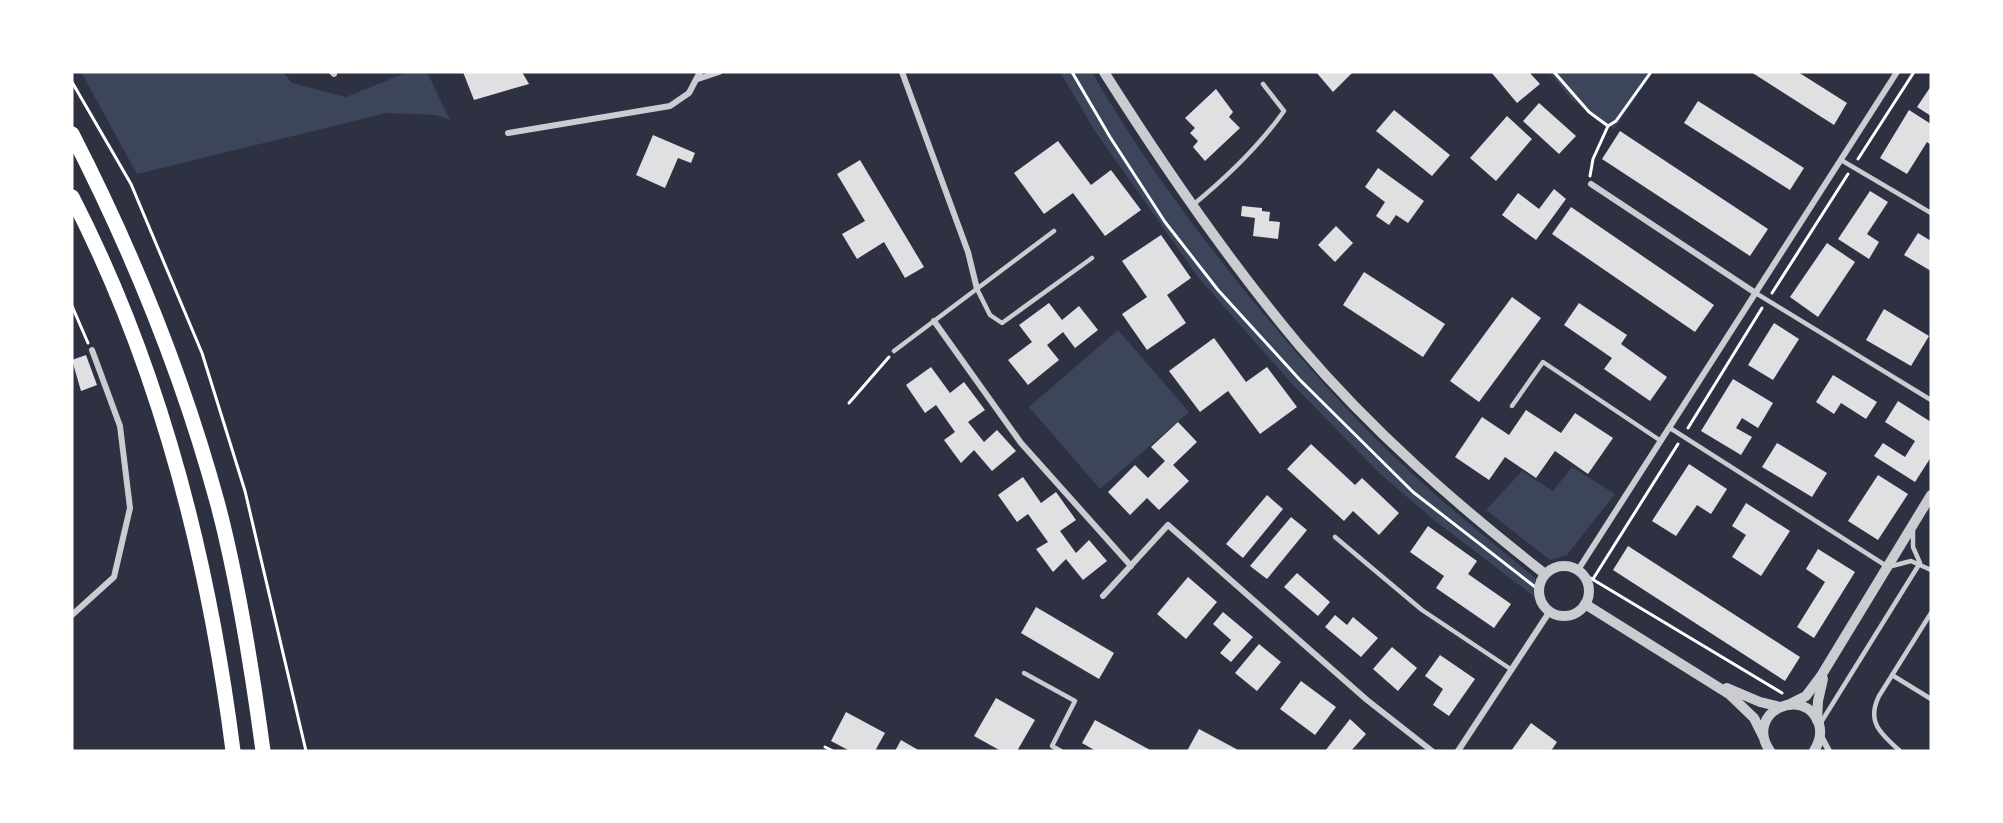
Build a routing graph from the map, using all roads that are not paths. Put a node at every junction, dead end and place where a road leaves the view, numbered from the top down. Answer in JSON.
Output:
{"nodes":[{"id":1,"x":700,"y":72,"type":"edge"},
{"id":2,"x":719,"y":72,"type":"edge"},
{"id":3,"x":902,"y":72,"type":"edge"},
{"id":4,"x":1104,"y":72,"type":"edge"},
{"id":5,"x":1898,"y":72,"type":"edge"},
{"id":6,"x":698,"y":80,"type":"junction"},
{"id":7,"x":1263,"y":84,"type":"dead end"},
{"id":8,"x":508,"y":133,"type":"dead end"},
{"id":9,"x":72,"y":134,"type":"edge"},
{"id":10,"x":1841,"y":160,"type":"junction"},
{"id":11,"x":1590,"y":184,"type":"road end"},
{"id":12,"x":72,"y":197,"type":"edge"},
{"id":13,"x":1191,"y":207,"type":"junction"},
{"id":14,"x":1931,"y":213,"type":"edge"},
{"id":15,"x":1054,"y":231,"type":"dead end"},
{"id":16,"x":1092,"y":258,"type":"dead end"},
{"id":17,"x":977,"y":289,"type":"junction"},
{"id":18,"x":1754,"y":292,"type":"junction"},
{"id":19,"x":934,"y":321,"type":"junction"},
{"id":20,"x":92,"y":350,"type":"road end"},
{"id":21,"x":894,"y":351,"type":"road end"},
{"id":22,"x":1931,"y":400,"type":"edge"},
{"id":23,"x":1512,"y":406,"type":"dead end"},
{"id":24,"x":1670,"y":428,"type":"junction"},
{"id":25,"x":1661,"y":441,"type":"junction"},
{"id":26,"x":1931,"y":495,"type":"edge"},
{"id":27,"x":1913,"y":527,"type":"junction"},
{"id":28,"x":1335,"y":537,"type":"dead end"},
{"id":29,"x":1920,"y":563,"type":"junction"},
{"id":30,"x":1131,"y":566,"type":"junction"},
{"id":31,"x":1888,"y":567,"type":"junction"},
{"id":32,"x":1578,"y":570,"type":"junction"},
{"id":33,"x":1931,"y":570,"type":"edge"},
{"id":34,"x":1545,"y":574,"type":"junction"},
{"id":35,"x":1103,"y":596,"type":"dead end"},
{"id":36,"x":1585,"y":604,"type":"junction"},
{"id":37,"x":1550,"y":612,"type":"junction"},
{"id":38,"x":1931,"y":613,"type":"edge"},
{"id":39,"x":72,"y":615,"type":"edge"},
{"id":40,"x":1829,"y":665,"type":"junction"},
{"id":41,"x":1512,"y":670,"type":"junction"},
{"id":42,"x":1024,"y":673,"type":"dead end"},
{"id":43,"x":1892,"y":675,"type":"junction"},
{"id":44,"x":1708,"y":679,"type":"junction"},
{"id":45,"x":1931,"y":699,"type":"edge"},
{"id":46,"x":1788,"y":704,"type":"junction"},
{"id":47,"x":1819,"y":726,"type":"junction"},
{"id":48,"x":1766,"y":746,"type":"edge"},
{"id":49,"x":233,"y":751,"type":"edge"},
{"id":50,"x":263,"y":751,"type":"edge"},
{"id":51,"x":1061,"y":751,"type":"edge"},
{"id":52,"x":1432,"y":751,"type":"edge"},
{"id":53,"x":1458,"y":751,"type":"edge"},
{"id":54,"x":1814,"y":751,"type":"edge"},
{"id":55,"x":1829,"y":751,"type":"edge"},
{"id":56,"x":1900,"y":751,"type":"edge"}],
"edges":[{"from":1,"to":6,"type":"street"},
{"from":2,"to":6,"type":"street"},
{"from":3,"to":17,"type":"street"},
{"from":4,"to":13,"type":"street"},
{"from":5,"to":10,"type":"street"},
{"from":6,"to":8,"type":"street"},
{"from":7,"to":13,"type":"lane"},
{"from":9,"to":50,"type":"main road"},
{"from":10,"to":14,"type":"lane"},
{"from":10,"to":18,"type":"street"},
{"from":11,"to":18,"type":"street"},
{"from":12,"to":49,"type":"main road"},
{"from":13,"to":34,"type":"street"},
{"from":15,"to":17,"type":"lane"},
{"from":16,"to":17,"type":"lane"},
{"from":17,"to":19,"type":"lane"},
{"from":18,"to":22,"type":"lane"},
{"from":18,"to":24,"type":"street"},
{"from":19,"to":21,"type":"lane"},
{"from":19,"to":30,"type":"street"},
{"from":20,"to":39,"type":"street"},
{"from":23,"to":25,"type":"lane"},
{"from":24,"to":25,"type":"street"},
{"from":24,"to":31,"type":"lane"},
{"from":25,"to":32,"type":"street"},
{"from":26,"to":27,"type":"street"},
{"from":27,"to":29,"type":"lane"},
{"from":27,"to":31,"type":"street"},
{"from":28,"to":41,"type":"lane"},
{"from":29,"to":31,"type":"lane"},
{"from":29,"to":33,"type":"lane"},
{"from":29,"to":47,"type":"lane"},
{"from":30,"to":35,"type":"street"},
{"from":30,"to":52,"type":"street"},
{"from":31,"to":40,"type":"street"},
{"from":32,"to":34,"type":"street"},
{"from":32,"to":36,"type":"street"},
{"from":34,"to":37,"type":"street"},
{"from":36,"to":37,"type":"street"},
{"from":36,"to":44,"type":"street"},
{"from":37,"to":41,"type":"street"},
{"from":38,"to":43,"type":"lane"},
{"from":40,"to":46,"type":"street"},
{"from":40,"to":47,"type":"street"},
{"from":41,"to":53,"type":"street"},
{"from":42,"to":51,"type":"lane"},
{"from":43,"to":45,"type":"lane"},
{"from":43,"to":56,"type":"lane"},
{"from":44,"to":46,"type":"street"},
{"from":44,"to":48,"type":"street"},
{"from":46,"to":47,"type":"street"},
{"from":46,"to":48,"type":"street"},
{"from":47,"to":54,"type":"street"},
{"from":47,"to":55,"type":"street"}]}
